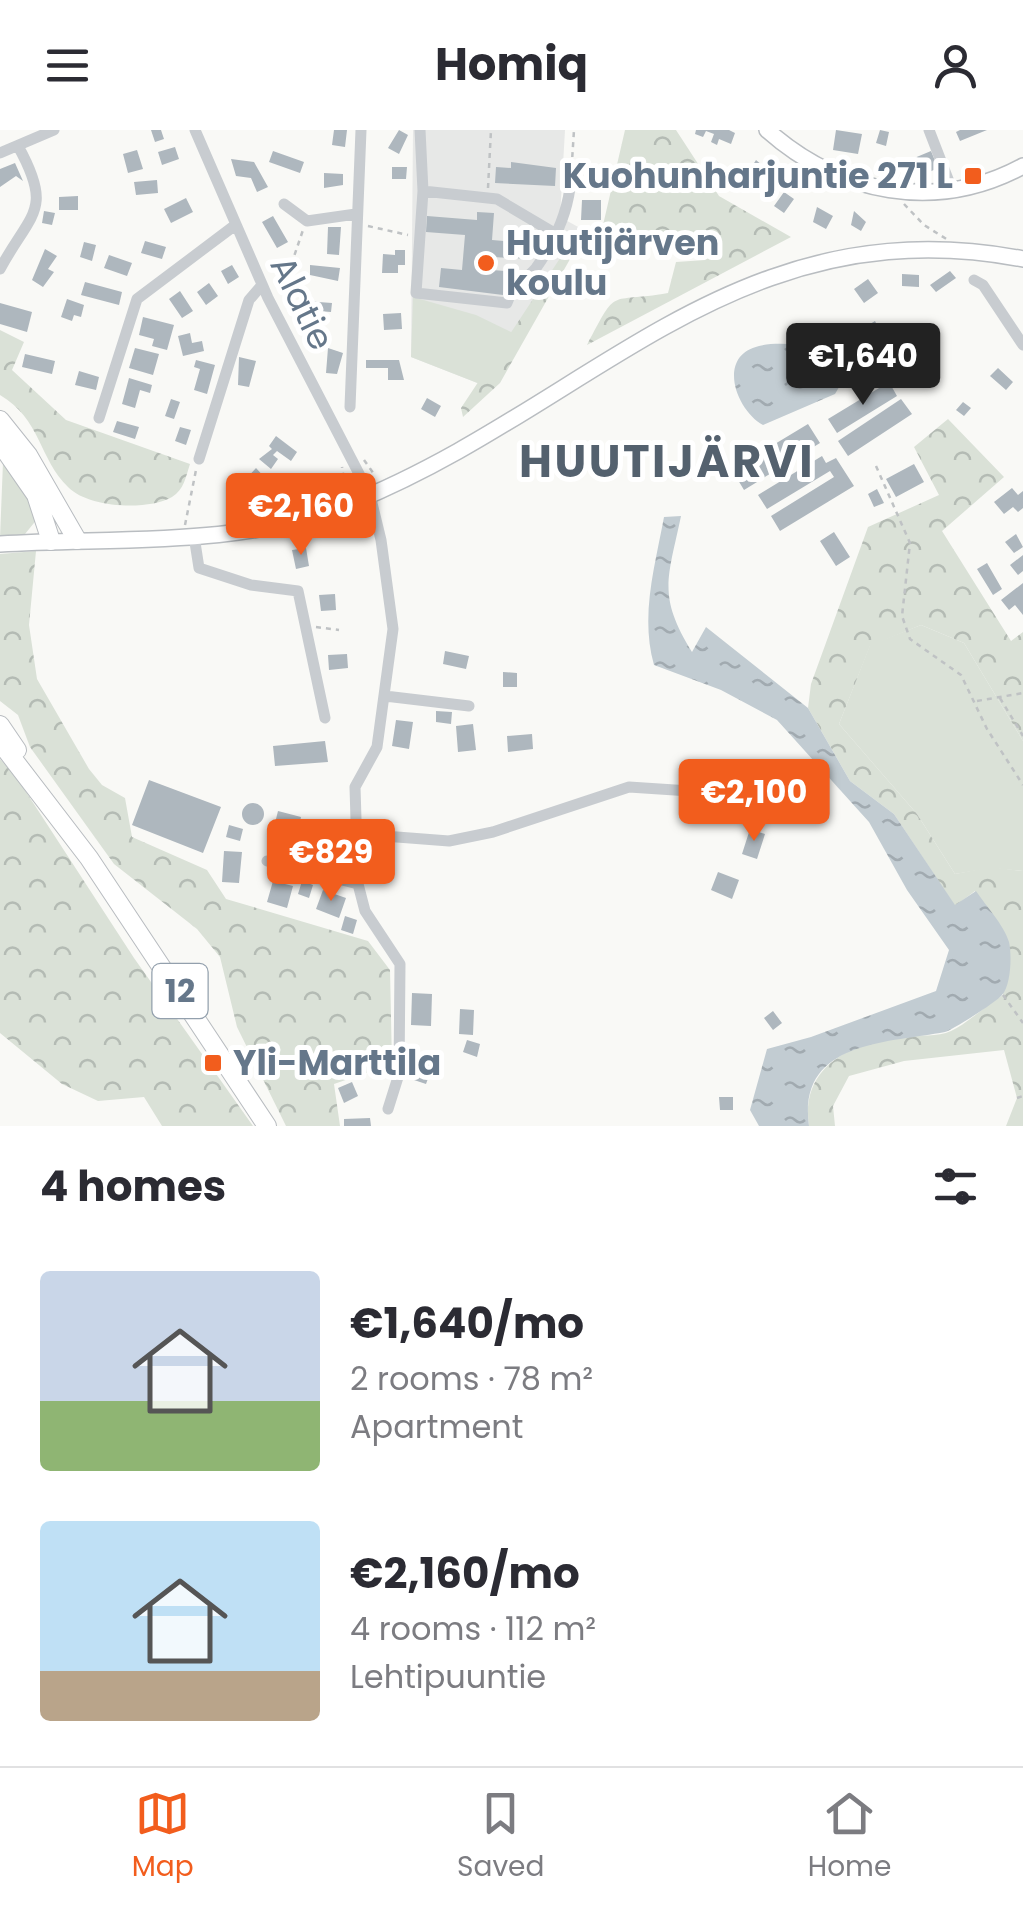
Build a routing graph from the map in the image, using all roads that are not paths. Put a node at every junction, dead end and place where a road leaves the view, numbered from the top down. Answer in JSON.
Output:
{"nodes":[{"id":1,"x":54,"y":130,"type":"edge"},
{"id":2,"x":195,"y":130,"type":"edge"},
{"id":3,"x":361,"y":130,"type":"edge"},
{"id":4,"x":420,"y":130,"type":"edge"},
{"id":5,"x":767,"y":130,"type":"edge"},
{"id":6,"x":929,"y":130,"type":"edge"},
{"id":7,"x":18,"y":146,"type":"junction"},
{"id":8,"x":0,"y":153,"type":"edge"},
{"id":9,"x":1023,"y":166,"type":"edge"},
{"id":10,"x":570,"y":188,"type":"road end"},
{"id":11,"x":422,"y":190,"type":"junction"},
{"id":12,"x":953,"y":192,"type":"junction"},
{"id":13,"x":284,"y":204,"type":"dead end"},
{"id":14,"x":356,"y":219,"type":"junction"},
{"id":15,"x":234,"y":226,"type":"junction"},
{"id":16,"x":556,"y":234,"type":"junction"},
{"id":17,"x":1023,"y":260,"type":"edge"},
{"id":18,"x":0,"y":269,"type":"edge"},
{"id":19,"x":974,"y":280,"type":"dead end"},
{"id":20,"x":262,"y":285,"type":"junction"},
{"id":21,"x":1020,"y":340,"type":"edge"},
{"id":22,"x":350,"y":407,"type":"dead end"},
{"id":23,"x":99,"y":418,"type":"dead end"},
{"id":24,"x":0,"y":420,"type":"edge"},
{"id":25,"x":0,"y":443,"type":"edge"},
{"id":26,"x":199,"y":459,"type":"road end"},
{"id":27,"x":370,"y":495,"type":"junction"},
{"id":28,"x":189,"y":536,"type":"junction"},
{"id":29,"x":76,"y":540,"type":"junction"},
{"id":30,"x":51,"y":542,"type":"junction"},
{"id":31,"x":0,"y":544,"type":"edge"},
{"id":32,"x":385,"y":696,"type":"junction"},
{"id":33,"x":469,"y":706,"type":"dead end"},
{"id":34,"x":325,"y":718,"type":"dead end"},
{"id":35,"x":0,"y":726,"type":"edge"},
{"id":36,"x":0,"y":742,"type":"edge"},
{"id":37,"x":0,"y":752,"type":"edge"},
{"id":38,"x":705,"y":792,"type":"dead end"},
{"id":39,"x":358,"y":834,"type":"junction"},
{"id":40,"x":74,"y":838,"type":"junction"},
{"id":41,"x":89,"y":858,"type":"junction"},
{"id":42,"x":267,"y":862,"type":"dead end"},
{"id":43,"x":358,"y":884,"type":"junction"},
{"id":44,"x":388,"y":1110,"type":"dead end"},
{"id":45,"x":267,"y":1126,"type":"edge"}],
"edges":[{"from":1,"to":7,"type":"street"},
{"from":2,"to":15,"type":"street","name":"Alatie"},
{"from":3,"to":14,"type":"street"},
{"from":4,"to":11,"type":"street"},
{"from":5,"to":12,"type":"main road"},
{"from":6,"to":12,"type":"street"},
{"from":7,"to":8,"type":"street"},
{"from":7,"to":18,"type":"street"},
{"from":9,"to":12,"type":"main road"},
{"from":10,"to":16,"type":"street"},
{"from":11,"to":16,"type":"street"},
{"from":11,"to":16,"type":"street"},
{"from":13,"to":14,"type":"street"},
{"from":14,"to":22,"type":"street"},
{"from":15,"to":20,"type":"street","name":"Alatie"},
{"from":15,"to":23,"type":"street"},
{"from":17,"to":27,"type":"main road"},
{"from":19,"to":21,"type":"street"},
{"from":20,"to":26,"type":"street"},
{"from":20,"to":27,"type":"street","name":"Alatie"},
{"from":24,"to":29,"type":"highway"},
{"from":25,"to":30,"type":"highway"},
{"from":27,"to":28,"type":"main road"},
{"from":27,"to":32,"type":"street","name":"Alatie"},
{"from":28,"to":29,"type":"main road"},
{"from":28,"to":34,"type":"street"},
{"from":29,"to":30,"type":"main road"},
{"from":30,"to":31,"type":"main road"},
{"from":32,"to":33,"type":"street"},
{"from":32,"to":39,"type":"street","name":"Alatie"},
{"from":35,"to":41,"type":"highway"},
{"from":36,"to":40,"type":"highway","number":"12"},
{"from":37,"to":40,"type":"highway"},
{"from":38,"to":39,"type":"street"},
{"from":39,"to":43,"type":"street","name":"Alatie"},
{"from":40,"to":41,"type":"highway","number":"12"},
{"from":41,"to":45,"type":"highway","number":"12"},
{"from":42,"to":43,"type":"street"},
{"from":43,"to":44,"type":"street"}]}
